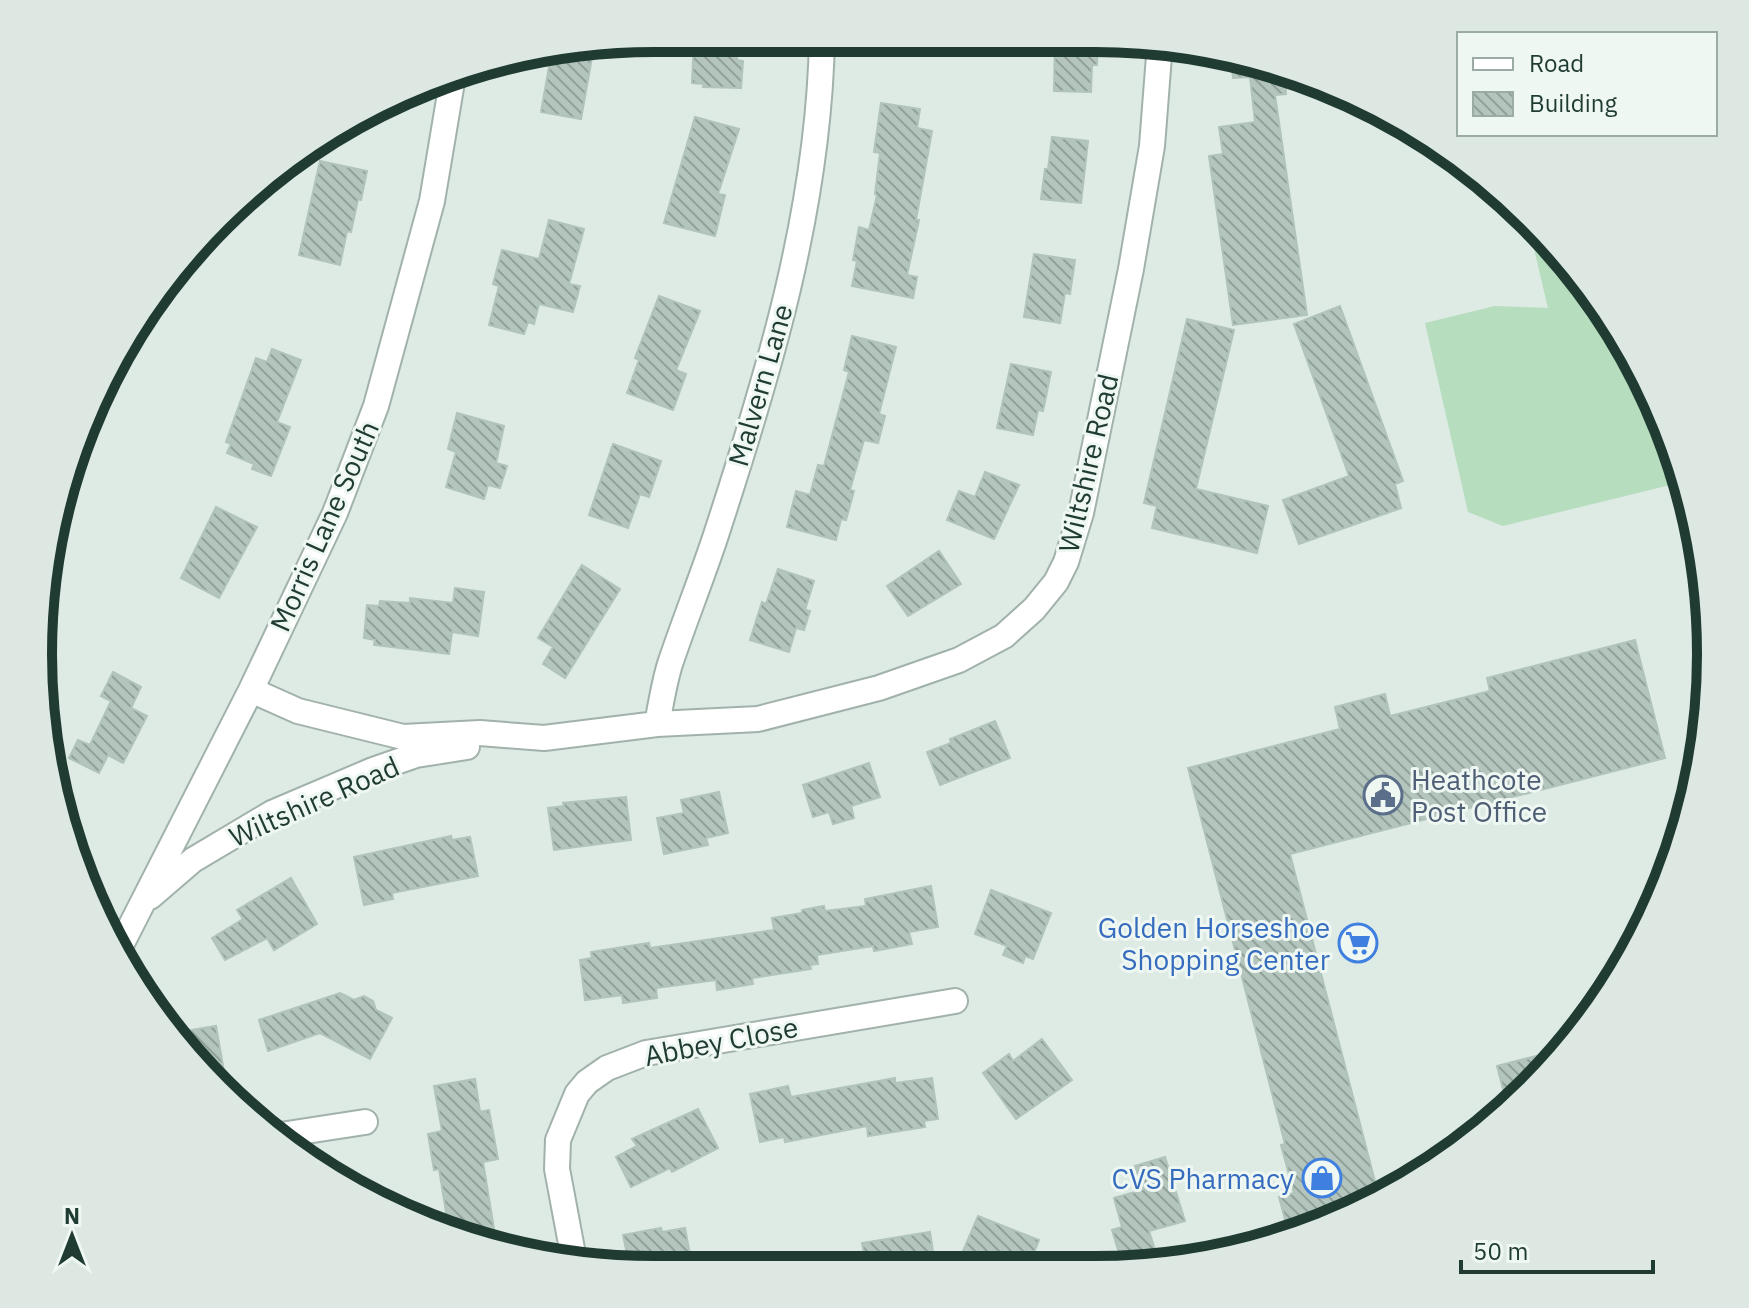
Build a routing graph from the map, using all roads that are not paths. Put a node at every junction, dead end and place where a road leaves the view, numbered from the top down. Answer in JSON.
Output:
{"nodes":[{"id":1,"x":822,"y":52,"type":"edge"},
{"id":2,"x":1159,"y":56,"type":"edge"},
{"id":3,"x":451,"y":87,"type":"edge"},
{"id":4,"x":251,"y":690,"type":"junction"},
{"id":5,"x":657,"y":724,"type":"junction"},
{"id":6,"x":503,"y":736,"type":"junction"},
{"id":7,"x":142,"y":903,"type":"junction"},
{"id":8,"x":124,"y":939,"type":"edge"},
{"id":9,"x":955,"y":1001,"type":"dead end"},
{"id":10,"x":365,"y":1122,"type":"dead end"},
{"id":11,"x":290,"y":1134,"type":"edge"},
{"id":12,"x":572,"y":1250,"type":"edge"}],
"edges":[{"from":1,"to":5,"type":"street","name":"Malvern Lane"},
{"from":2,"to":5,"type":"street","name":"Wiltshire Road"},
{"from":3,"to":4,"type":"street","name":"Morris Lane South"},
{"from":4,"to":6,"type":"street","name":"Wiltshire Road"},
{"from":4,"to":7,"type":"street","name":"Morris Lane South"},
{"from":5,"to":6,"type":"street","name":"Wiltshire Road"},
{"from":6,"to":7,"type":"street","name":"Wiltshire Road"},
{"from":7,"to":8,"type":"street","name":"Morris Lane South"},
{"from":9,"to":12,"type":"street","name":"Abbey Close"},
{"from":10,"to":11,"type":"street"}]}
